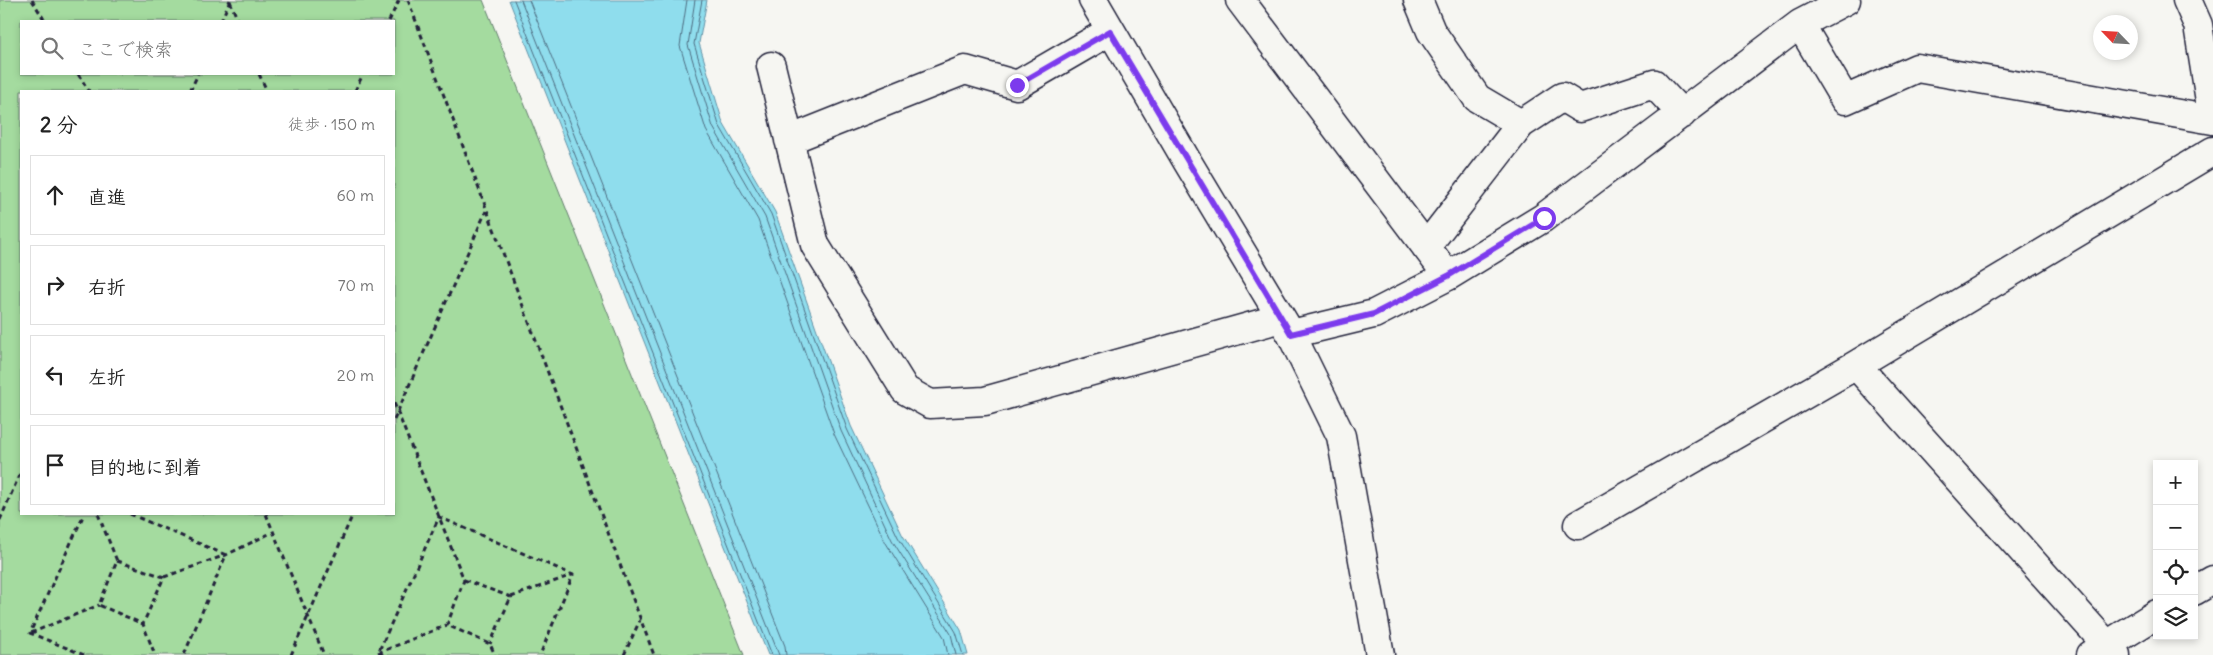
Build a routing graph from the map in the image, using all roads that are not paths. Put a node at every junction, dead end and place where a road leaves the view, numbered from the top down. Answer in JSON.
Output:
{"nodes":[{"id":1,"x":1093,"y":0,"type":"edge"},
{"id":2,"x":1240,"y":0,"type":"edge"},
{"id":3,"x":1418,"y":0,"type":"edge"},
{"id":4,"x":1846,"y":0,"type":"edge"},
{"id":5,"x":2187,"y":0,"type":"edge"},
{"id":6,"x":1800,"y":24,"type":"junction"},
{"id":7,"x":1110,"y":31,"type":"junction"},
{"id":8,"x":771,"y":66,"type":"dead end"},
{"id":9,"x":1682,"y":114,"type":"junction"},
{"id":10,"x":2213,"y":120,"type":"edge"},
{"id":11,"x":1521,"y":124,"type":"junction"},
{"id":12,"x":789,"y":140,"type":"junction"},
{"id":13,"x":2213,"y":151,"type":"edge"},
{"id":14,"x":1426,"y":247,"type":"junction"},
{"id":15,"x":1448,"y":276,"type":"junction"},
{"id":16,"x":1286,"y":326,"type":"junction"},
{"id":17,"x":1856,"y":365,"type":"junction"},
{"id":18,"x":1578,"y":524,"type":"dead end"},
{"id":19,"x":2213,"y":580,"type":"edge"},
{"id":20,"x":2198,"y":589,"type":"edge"},
{"id":21,"x":2153,"y":617,"type":"edge"},
{"id":22,"x":2104,"y":652,"type":"edge"},
{"id":23,"x":1380,"y":655,"type":"edge"}],
"edges":[{"from":1,"to":7,"type":"street"},
{"from":2,"to":14,"type":"street"},
{"from":3,"to":11,"type":"street"},
{"from":4,"to":6,"type":"street"},
{"from":5,"to":10,"type":"street"},
{"from":6,"to":9,"type":"street"},
{"from":6,"to":10,"type":"street"},
{"from":7,"to":12,"type":"street"},
{"from":7,"to":16,"type":"street"},
{"from":8,"to":12,"type":"street"},
{"from":9,"to":11,"type":"street"},
{"from":9,"to":15,"type":"street"},
{"from":11,"to":14,"type":"street"},
{"from":12,"to":16,"type":"street"},
{"from":13,"to":17,"type":"street"},
{"from":14,"to":15,"type":"street"},
{"from":15,"to":16,"type":"street"},
{"from":16,"to":23,"type":"street"},
{"from":17,"to":18,"type":"street"},
{"from":17,"to":22,"type":"street"},
{"from":19,"to":20,"type":"street"},
{"from":21,"to":22,"type":"street"}]}
